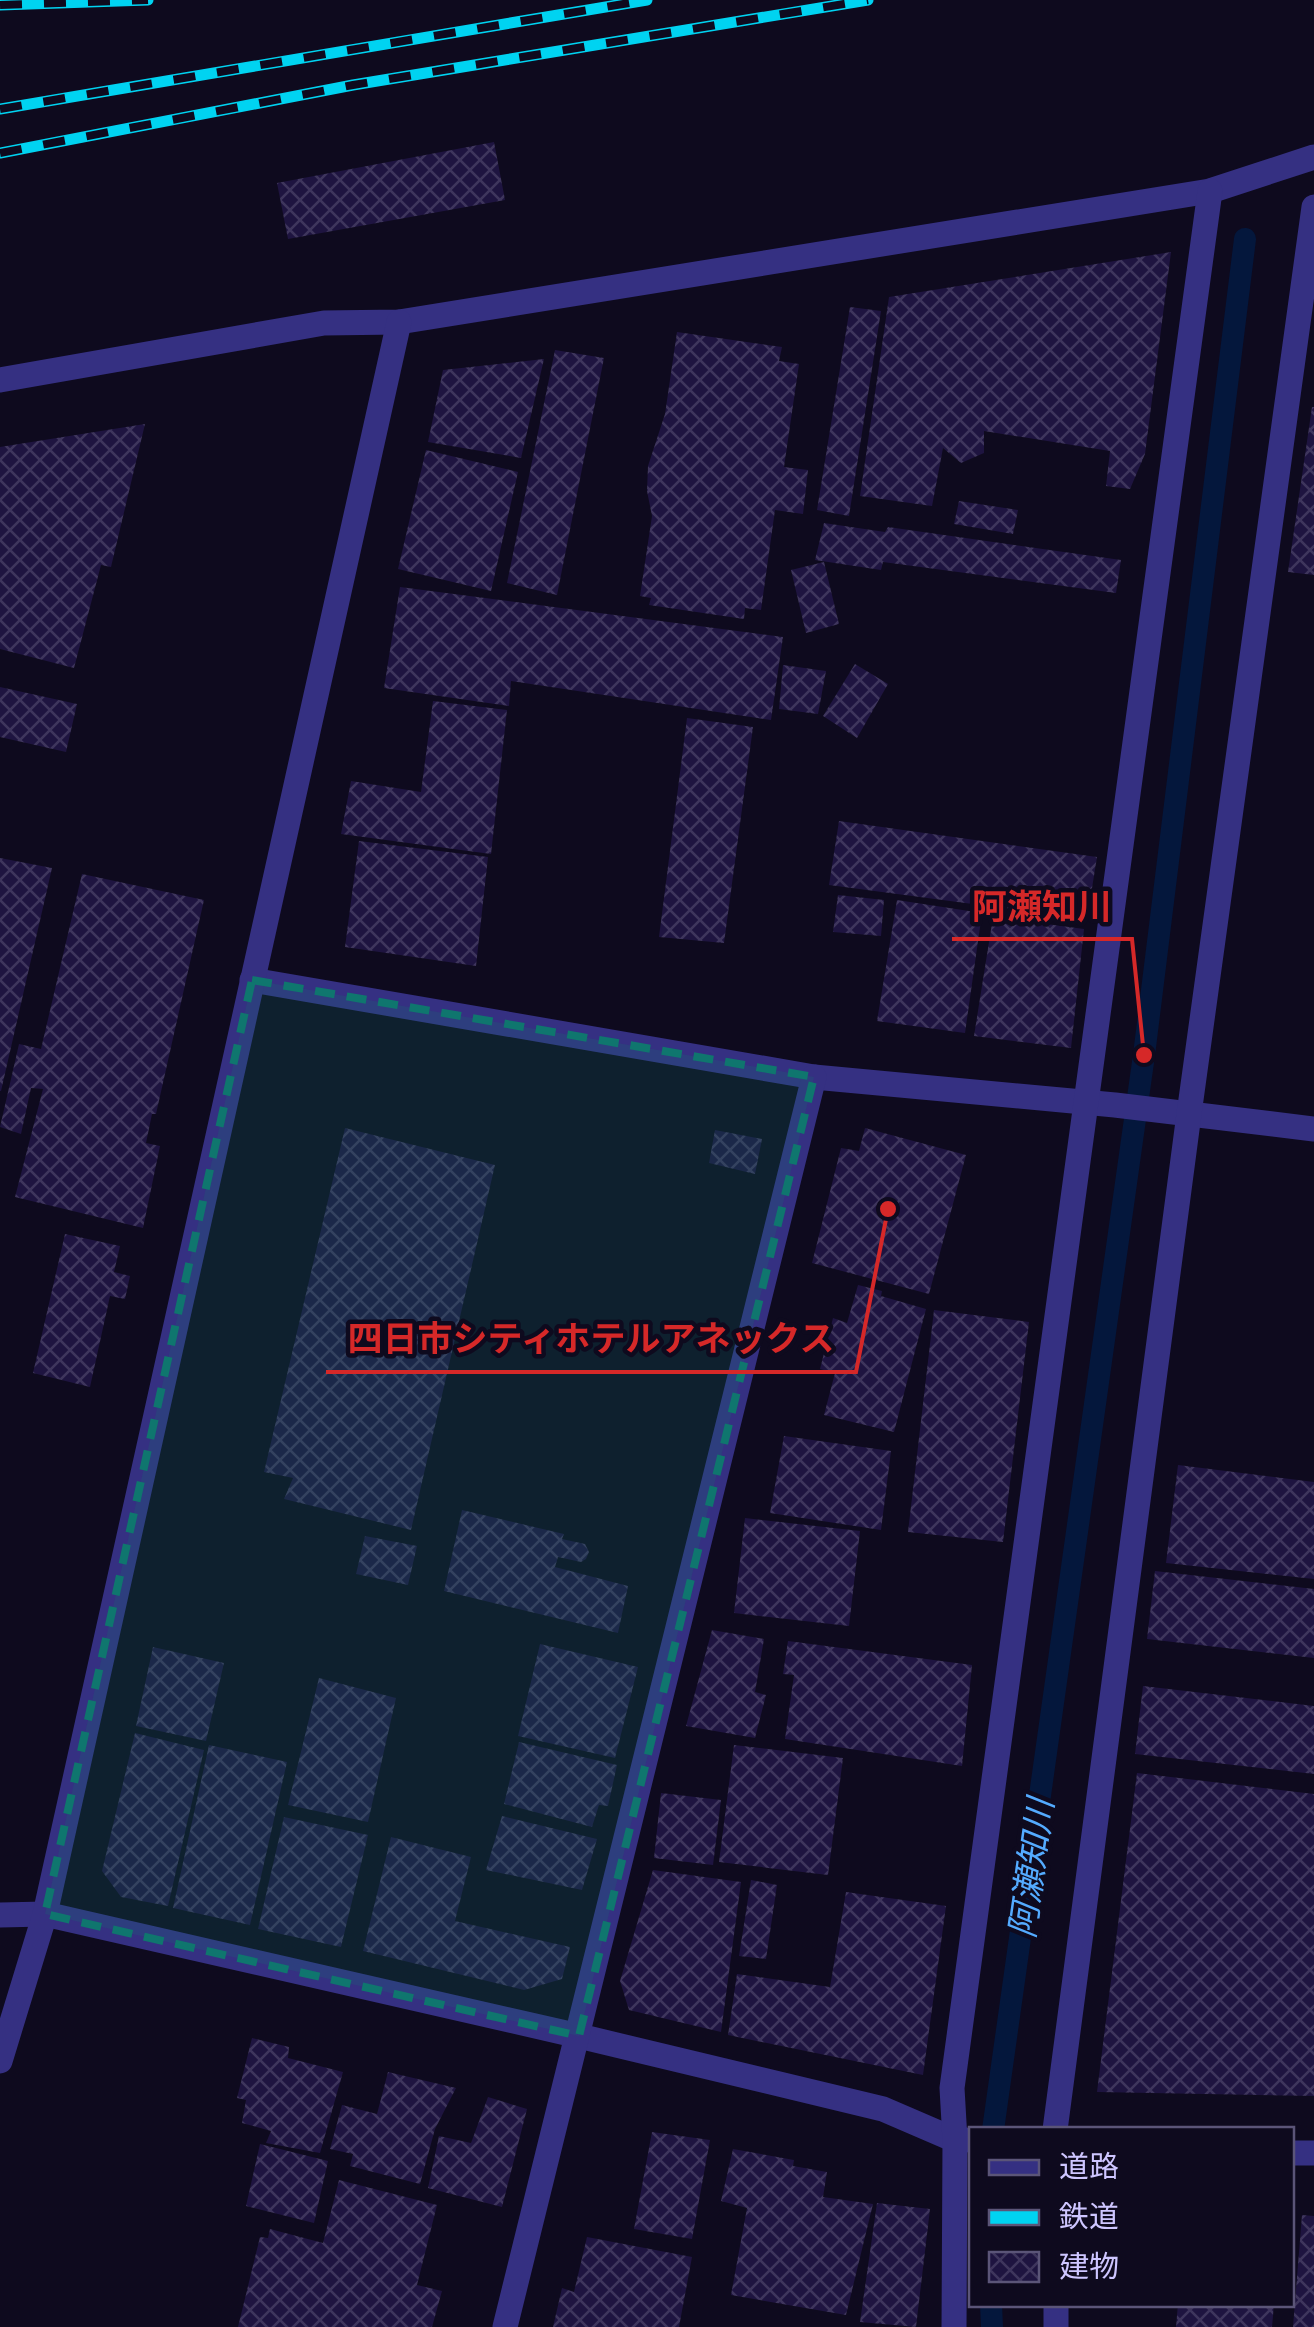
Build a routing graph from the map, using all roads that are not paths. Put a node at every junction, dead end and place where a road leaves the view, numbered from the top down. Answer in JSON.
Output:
{"nodes":[{"id":1,"x":1314,"y":157,"type":"edge"},
{"id":2,"x":1210,"y":191,"type":"junction"},
{"id":3,"x":1314,"y":208,"type":"edge"},
{"id":4,"x":399,"y":322,"type":"junction"},
{"id":5,"x":0,"y":380,"type":"edge"},
{"id":6,"x":252,"y":980,"type":"junction"},
{"id":7,"x":814,"y":1077,"type":"junction"},
{"id":8,"x":1087,"y":1102,"type":"junction"},
{"id":9,"x":1176,"y":1112,"type":"junction"},
{"id":10,"x":1314,"y":1129,"type":"edge"},
{"id":11,"x":45,"y":1914,"type":"junction"},
{"id":12,"x":0,"y":1916,"type":"edge"},
{"id":13,"x":579,"y":2036,"type":"junction"},
{"id":14,"x":0,"y":2062,"type":"edge"},
{"id":15,"x":1055,"y":2127,"type":"edge"},
{"id":16,"x":965,"y":2140,"type":"edge"},
{"id":17,"x":505,"y":2327,"type":"edge"},
{"id":18,"x":954,"y":2327,"type":"edge"}],
"edges":[{"from":1,"to":2,"type":"street"},
{"from":2,"to":4,"type":"street"},
{"from":2,"to":8,"type":"street"},
{"from":3,"to":9,"type":"street"},
{"from":4,"to":5,"type":"street"},
{"from":4,"to":6,"type":"street"},
{"from":6,"to":7,"type":"street"},
{"from":6,"to":11,"type":"street"},
{"from":7,"to":8,"type":"street"},
{"from":7,"to":13,"type":"street"},
{"from":8,"to":9,"type":"street"},
{"from":8,"to":16,"type":"street"},
{"from":9,"to":10,"type":"street"},
{"from":9,"to":15,"type":"street"},
{"from":11,"to":12,"type":"street"},
{"from":11,"to":13,"type":"street"},
{"from":11,"to":14,"type":"street"},
{"from":13,"to":16,"type":"street"},
{"from":13,"to":17,"type":"street"},
{"from":16,"to":18,"type":"street"}]}
